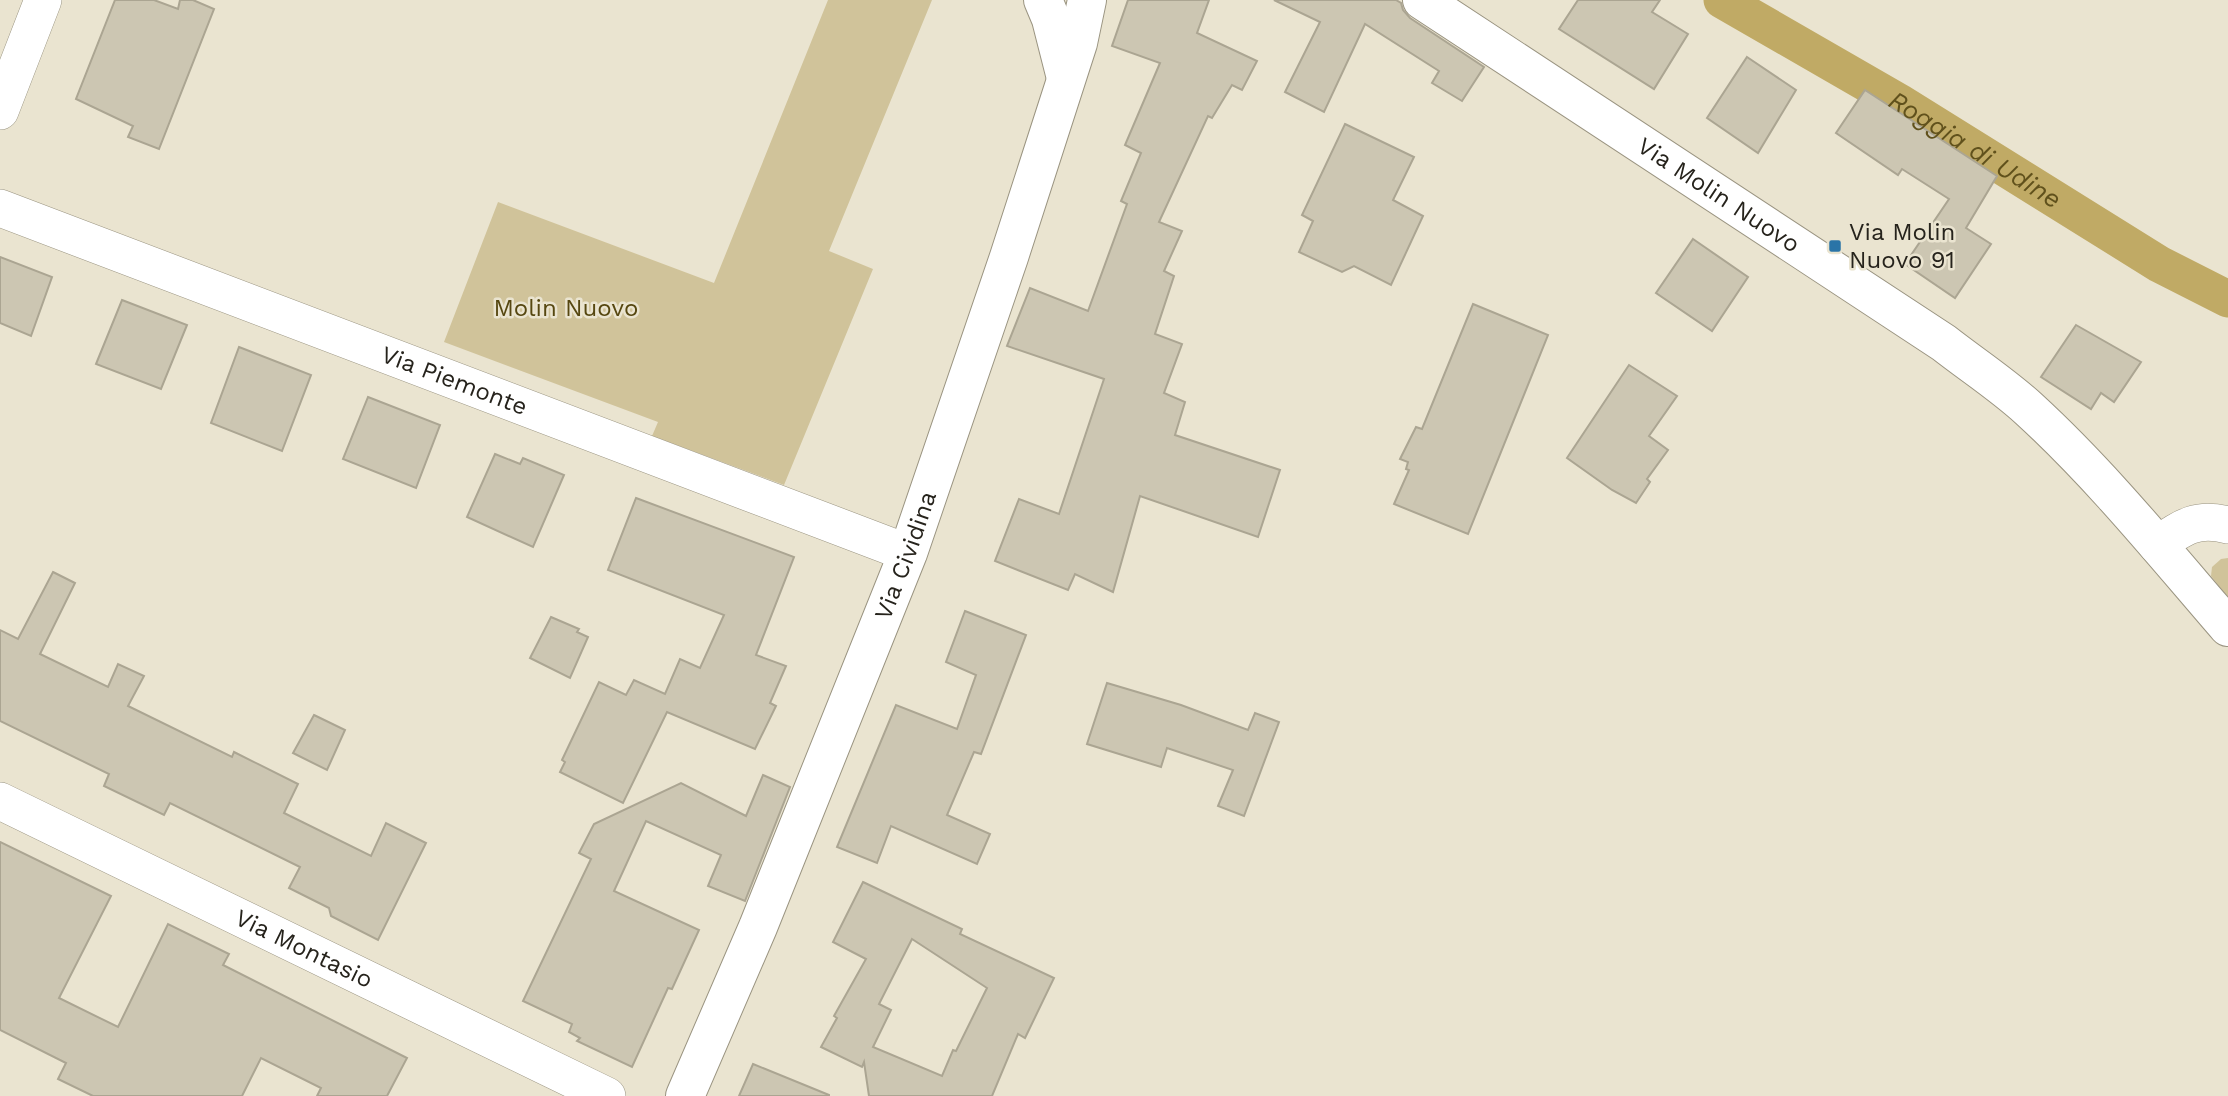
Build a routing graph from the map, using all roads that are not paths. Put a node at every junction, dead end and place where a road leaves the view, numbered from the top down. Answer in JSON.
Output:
{"nodes":[{"id":1,"x":43,"y":0,"type":"edge"},
{"id":2,"x":1043,"y":0,"type":"edge"},
{"id":3,"x":1087,"y":0,"type":"edge"},
{"id":4,"x":1422,"y":0,"type":"edge"},
{"id":5,"x":1066,"y":79,"type":"junction"},
{"id":6,"x":0,"y":111,"type":"edge"},
{"id":7,"x":0,"y":208,"type":"edge"},
{"id":8,"x":2228,"y":525,"type":"edge"},
{"id":9,"x":2157,"y":545,"type":"junction"},
{"id":10,"x":908,"y":553,"type":"junction"},
{"id":11,"x":2228,"y":627,"type":"edge"},
{"id":12,"x":0,"y":801,"type":"edge"},
{"id":13,"x":607,"y":1096,"type":"edge"},
{"id":14,"x":685,"y":1096,"type":"edge"}],
"edges":[{"from":1,"to":6,"type":"street"},
{"from":2,"to":5,"type":"street"},
{"from":3,"to":5,"type":"street","name":"Via Cividina"},
{"from":4,"to":9,"type":"street","name":"Via Molin Nuovo"},
{"from":5,"to":10,"type":"street","name":"Via Cividina"},
{"from":7,"to":10,"type":"street","name":"Via Piemonte"},
{"from":8,"to":9,"type":"street"},
{"from":9,"to":11,"type":"street","name":"Via Molin Nuovo"},
{"from":10,"to":14,"type":"street","name":"Via Cividina"},
{"from":12,"to":13,"type":"street","name":"Via Montasio"}]}
